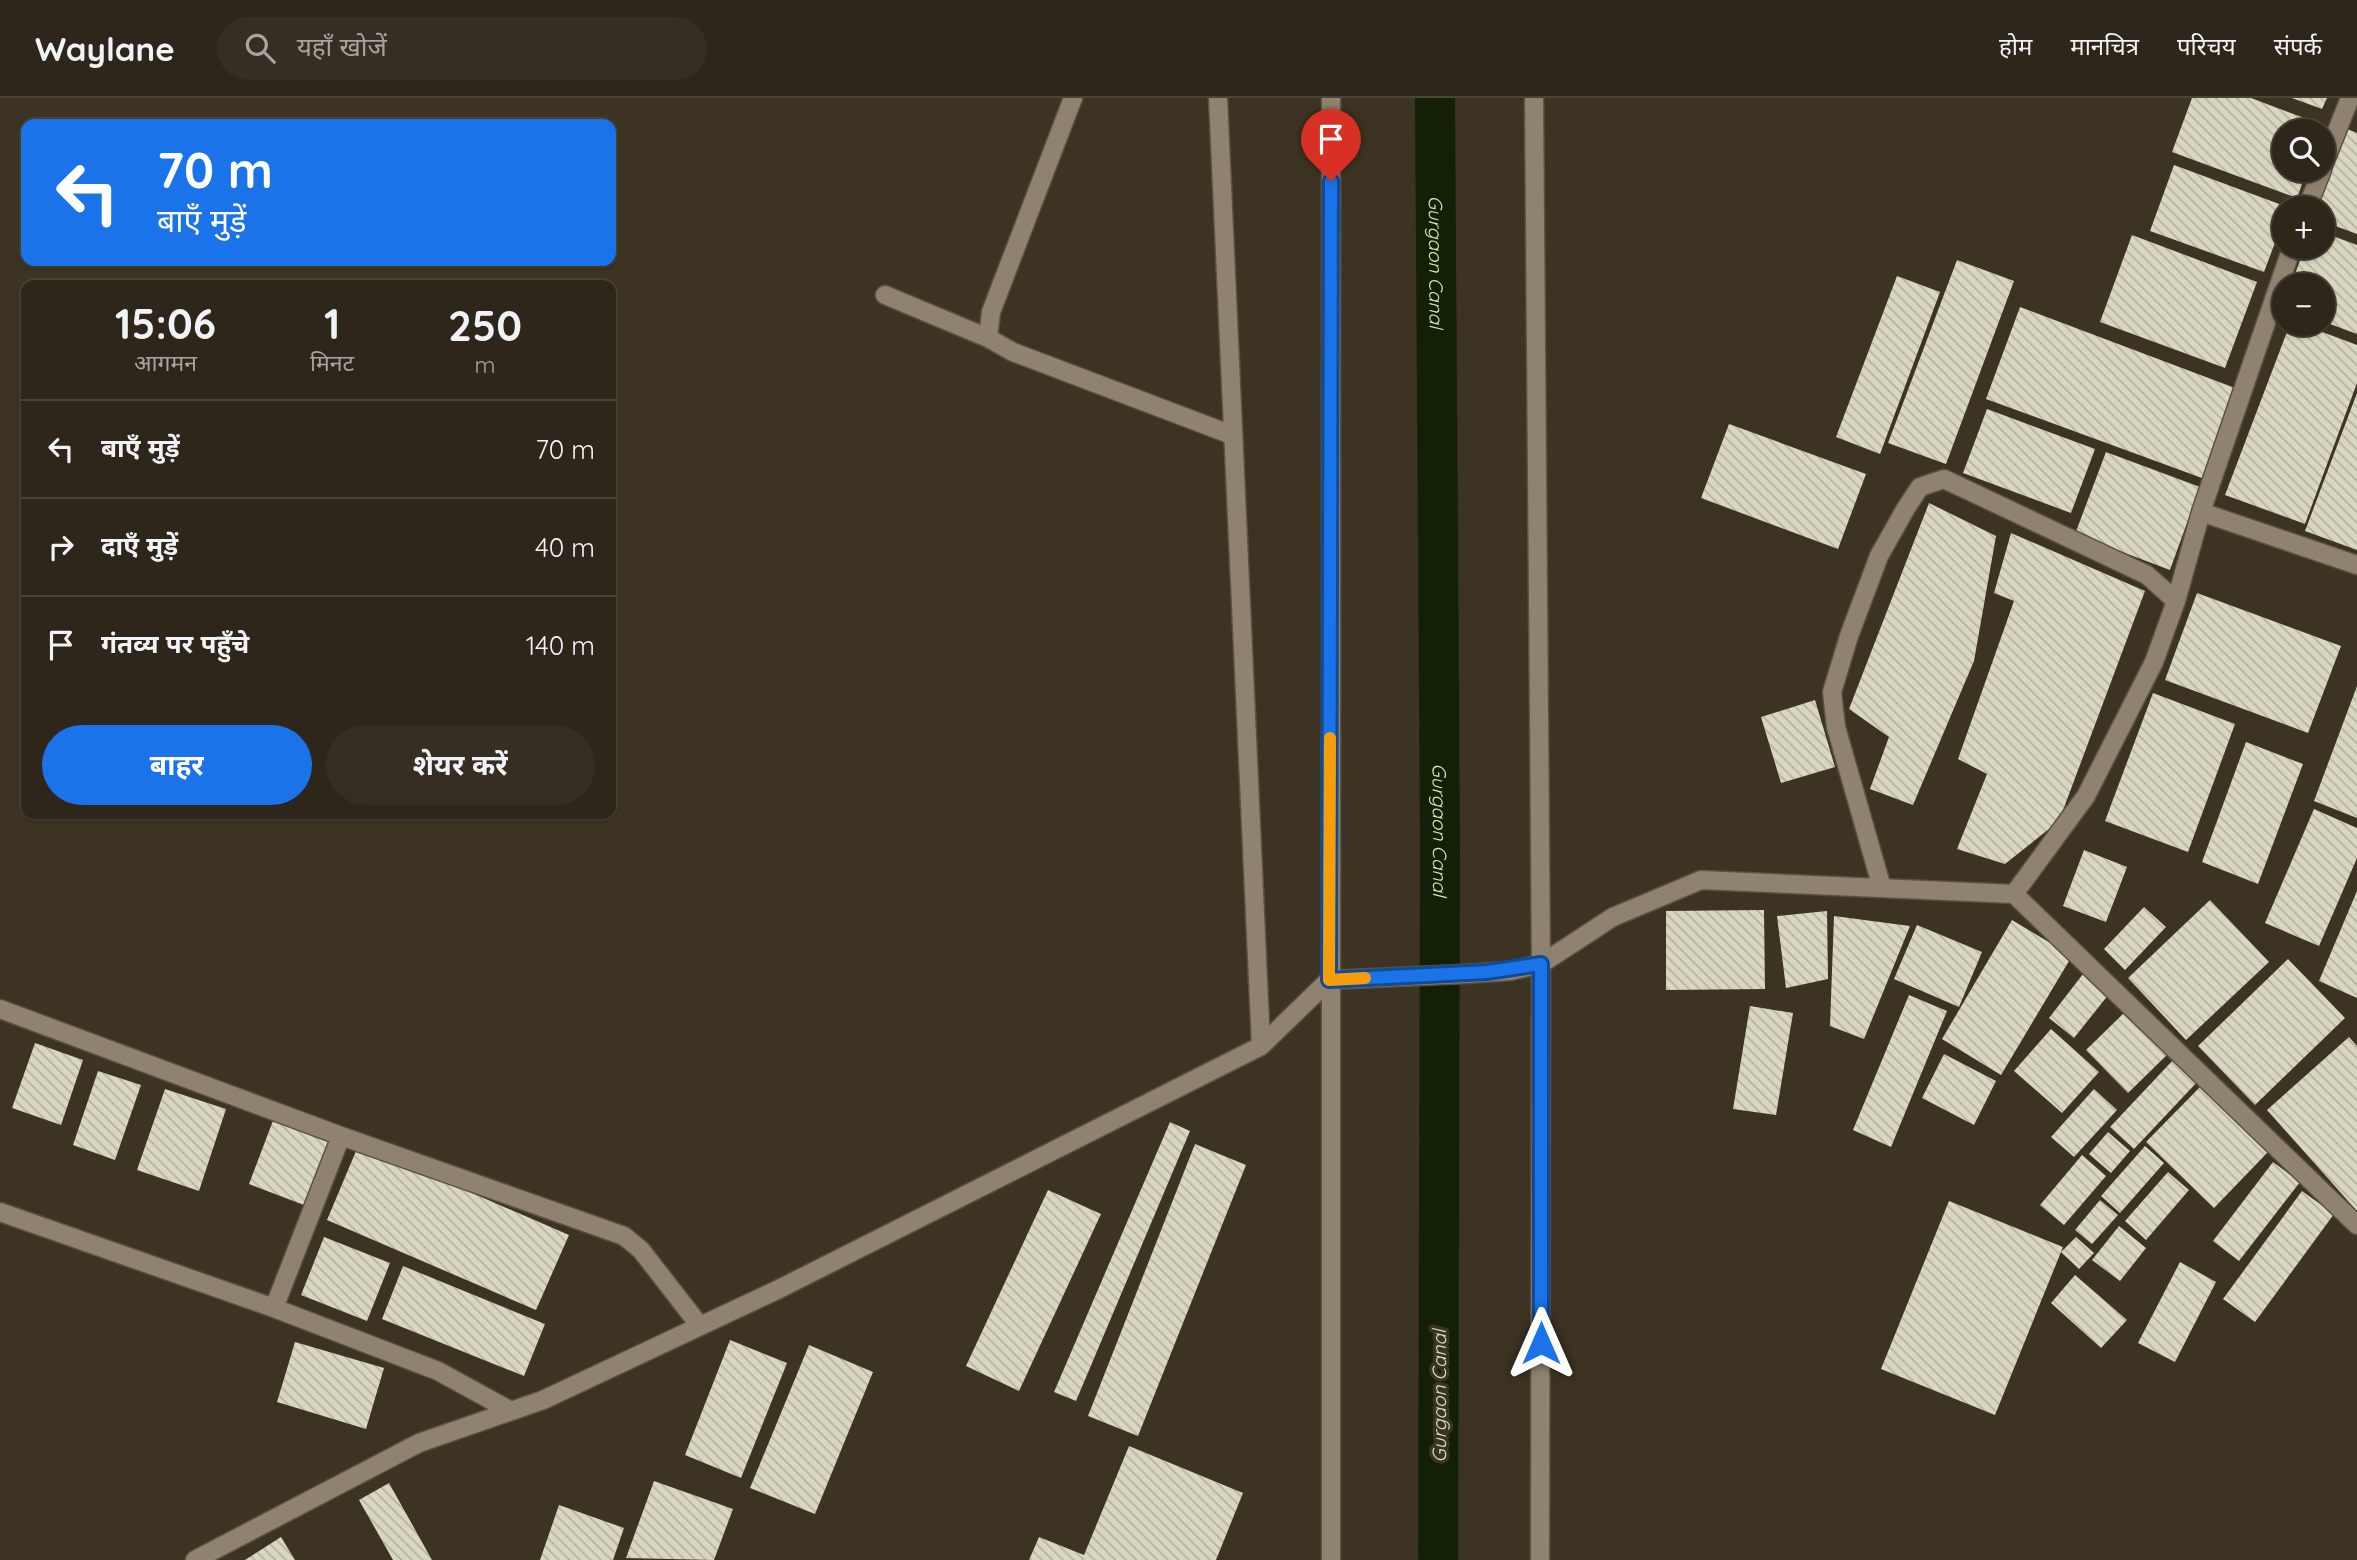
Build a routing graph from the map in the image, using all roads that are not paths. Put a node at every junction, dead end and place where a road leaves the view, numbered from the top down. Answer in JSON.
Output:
{"nodes":[{"id":1,"x":1073,"y":98,"type":"edge"},
{"id":2,"x":1218,"y":98,"type":"edge"},
{"id":3,"x":1331,"y":98,"type":"edge"},
{"id":4,"x":1534,"y":98,"type":"edge"},
{"id":5,"x":2350,"y":98,"type":"edge"},
{"id":6,"x":2335,"y":136,"type":"edge"},
{"id":7,"x":2288,"y":259,"type":"edge"},
{"id":8,"x":885,"y":295,"type":"dead end"},
{"id":9,"x":988,"y":338,"type":"junction"},
{"id":10,"x":1232,"y":435,"type":"junction"},
{"id":11,"x":2201,"y":512,"type":"junction"},
{"id":12,"x":2357,"y":565,"type":"edge"},
{"id":13,"x":2176,"y":601,"type":"junction"},
{"id":14,"x":1882,"y":888,"type":"junction"},
{"id":15,"x":2014,"y":894,"type":"junction"},
{"id":16,"x":1541,"y":964,"type":"junction"},
{"id":17,"x":1329,"y":980,"type":"junction"},
{"id":18,"x":0,"y":1009,"type":"edge"},
{"id":19,"x":1261,"y":1046,"type":"junction"},
{"id":20,"x":341,"y":1136,"type":"junction"},
{"id":21,"x":0,"y":1212,"type":"edge"},
{"id":22,"x":2357,"y":1225,"type":"edge"},
{"id":23,"x":274,"y":1308,"type":"junction"},
{"id":24,"x":700,"y":1326,"type":"junction"},
{"id":25,"x":512,"y":1410,"type":"junction"},
{"id":26,"x":195,"y":1560,"type":"edge"},
{"id":27,"x":1331,"y":1560,"type":"edge"},
{"id":28,"x":1540,"y":1560,"type":"edge"}],
"edges":[{"from":1,"to":9,"type":"street"},
{"from":2,"to":10,"type":"street"},
{"from":3,"to":17,"type":"street"},
{"from":4,"to":16,"type":"street"},
{"from":5,"to":6,"type":"street"},
{"from":7,"to":11,"type":"street"},
{"from":8,"to":9,"type":"street"},
{"from":9,"to":10,"type":"street"},
{"from":10,"to":19,"type":"street"},
{"from":11,"to":12,"type":"street"},
{"from":11,"to":13,"type":"street"},
{"from":13,"to":14,"type":"street"},
{"from":13,"to":15,"type":"street"},
{"from":14,"to":15,"type":"street"},
{"from":14,"to":16,"type":"street"},
{"from":15,"to":22,"type":"street"},
{"from":16,"to":17,"type":"street"},
{"from":16,"to":28,"type":"street"},
{"from":17,"to":19,"type":"street"},
{"from":17,"to":27,"type":"street"},
{"from":18,"to":20,"type":"street"},
{"from":19,"to":24,"type":"street"},
{"from":20,"to":23,"type":"street"},
{"from":20,"to":24,"type":"street"},
{"from":21,"to":23,"type":"street"},
{"from":23,"to":25,"type":"street"},
{"from":24,"to":25,"type":"street"},
{"from":25,"to":26,"type":"street"}]}
